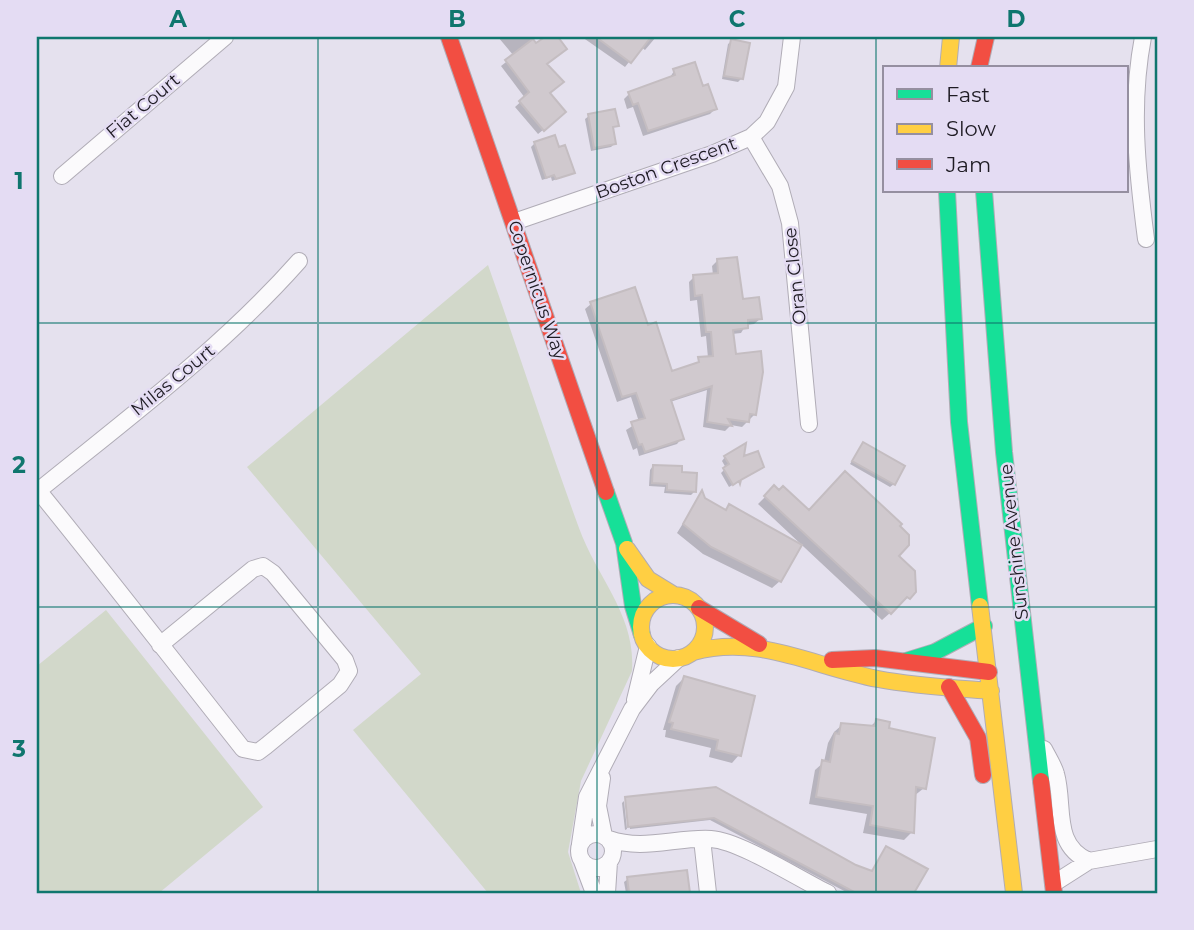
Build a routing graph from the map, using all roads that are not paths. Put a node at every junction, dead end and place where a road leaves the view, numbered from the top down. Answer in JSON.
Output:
{"nodes":[{"id":1,"x":225,"y":37,"type":"edge"},
{"id":2,"x":449,"y":37,"type":"edge"},
{"id":3,"x":792,"y":37,"type":"edge"},
{"id":4,"x":950,"y":37,"type":"edge"},
{"id":5,"x":988,"y":37,"type":"edge"},
{"id":6,"x":1143,"y":37,"type":"edge"},
{"id":7,"x":948,"y":66,"type":"edge"},
{"id":8,"x":980,"y":66,"type":"edge"},
{"id":9,"x":989,"y":66,"type":"edge"},
{"id":10,"x":751,"y":137,"type":"junction"},
{"id":11,"x":62,"y":176,"type":"dead end"},
{"id":12,"x":947,"y":192,"type":"edge"},
{"id":13,"x":985,"y":192,"type":"edge"},
{"id":14,"x":514,"y":222,"type":"junction"},
{"id":15,"x":1146,"y":239,"type":"dead end"},
{"id":16,"x":299,"y":261,"type":"dead end"},
{"id":17,"x":809,"y":424,"type":"dead end"},
{"id":18,"x":37,"y":490,"type":"edge"},
{"id":19,"x":624,"y":543,"type":"junction"},
{"id":20,"x":674,"y":595,"type":"junction"},
{"id":21,"x":699,"y":608,"type":"junction"},
{"id":22,"x":984,"y":626,"type":"junction"},
{"id":23,"x":645,"y":641,"type":"junction"},
{"id":24,"x":160,"y":645,"type":"junction"},
{"id":25,"x":767,"y":649,"type":"junction"},
{"id":26,"x":686,"y":655,"type":"junction"},
{"id":27,"x":819,"y":661,"type":"junction"},
{"id":28,"x":906,"y":661,"type":"junction"},
{"id":29,"x":989,"y":672,"type":"junction"},
{"id":30,"x":1028,"y":683,"type":"junction"},
{"id":31,"x":948,"y":687,"type":"junction"},
{"id":32,"x":991,"y":691,"type":"junction"},
{"id":33,"x":632,"y":709,"type":"junction"},
{"id":34,"x":1034,"y":731,"type":"junction"},
{"id":35,"x":604,"y":765,"type":"junction"},
{"id":36,"x":607,"y":838,"type":"junction"},
{"id":37,"x":702,"y":839,"type":"junction"},
{"id":38,"x":580,"y":844,"type":"junction"},
{"id":39,"x":640,"y":845,"type":"junction"},
{"id":40,"x":1157,"y":849,"type":"edge"},
{"id":41,"x":582,"y":861,"type":"junction"},
{"id":42,"x":610,"y":861,"type":"junction"},
{"id":43,"x":1089,"y":861,"type":"junction"},
{"id":44,"x":1053,"y":889,"type":"edge"},
{"id":45,"x":824,"y":892,"type":"edge"},
{"id":46,"x":594,"y":893,"type":"edge"},
{"id":47,"x":607,"y":893,"type":"edge"},
{"id":48,"x":708,"y":893,"type":"edge"},
{"id":49,"x":1007,"y":893,"type":"edge"},
{"id":50,"x":1014,"y":893,"type":"edge"}],
"edges":[{"from":1,"to":11,"type":"street","name":"Fiat Court"},
{"from":2,"to":14,"type":"main road","name":"Copernicus Way"},
{"from":3,"to":10,"type":"street","name":"Boston Crescent"},
{"from":4,"to":7,"type":"main road"},
{"from":5,"to":8,"type":"main road"},
{"from":5,"to":9,"type":"main road"},
{"from":6,"to":15,"type":"street"},
{"from":10,"to":14,"type":"street","name":"Boston Crescent"},
{"from":10,"to":17,"type":"street","name":"Oran Close"},
{"from":12,"to":22,"type":"main road"},
{"from":13,"to":30,"type":"main road","name":"Sunshine Avenue"},
{"from":14,"to":19,"type":"main road","name":"Copernicus Way"},
{"from":16,"to":18,"type":"street","name":"Milas Court"},
{"from":18,"to":24,"type":"street"},
{"from":19,"to":20,"type":"main road","name":"Copernicus Way"},
{"from":19,"to":23,"type":"main road","name":"Copernicus Way"},
{"from":20,"to":21,"type":"main road"},
{"from":20,"to":23,"type":"main road"},
{"from":21,"to":25,"type":"main road"},
{"from":21,"to":26,"type":"main road"},
{"from":22,"to":28,"type":"main road"},
{"from":22,"to":29,"type":"main road"},
{"from":23,"to":26,"type":"main road"},
{"from":23,"to":33,"type":"street"},
{"from":24,"to":24,"type":"street"},
{"from":25,"to":26,"type":"main road"},
{"from":25,"to":27,"type":"main road"},
{"from":26,"to":33,"type":"street"},
{"from":27,"to":28,"type":"main road"},
{"from":27,"to":31,"type":"main road"},
{"from":28,"to":29,"type":"main road"},
{"from":29,"to":30,"type":"main road"},
{"from":29,"to":32,"type":"main road"},
{"from":30,"to":32,"type":"main road"},
{"from":30,"to":34,"type":"main road","name":"Sunshine Avenue"},
{"from":31,"to":32,"type":"main road"},
{"from":31,"to":49,"type":"main road"},
{"from":32,"to":50,"type":"main road"},
{"from":33,"to":35,"type":"street"},
{"from":34,"to":43,"type":"street"},
{"from":34,"to":44,"type":"main road","name":"Sunshine Avenue"},
{"from":35,"to":36,"type":"street"},
{"from":35,"to":38,"type":"street"},
{"from":36,"to":38,"type":"street"},
{"from":36,"to":39,"type":"street"},
{"from":36,"to":42,"type":"street"},
{"from":37,"to":39,"type":"street"},
{"from":37,"to":45,"type":"street"},
{"from":37,"to":48,"type":"street"},
{"from":38,"to":41,"type":"street"},
{"from":39,"to":42,"type":"street"},
{"from":40,"to":43,"type":"street"},
{"from":41,"to":42,"type":"street"},
{"from":41,"to":46,"type":"street"},
{"from":42,"to":47,"type":"street"},
{"from":43,"to":44,"type":"street"}]}
